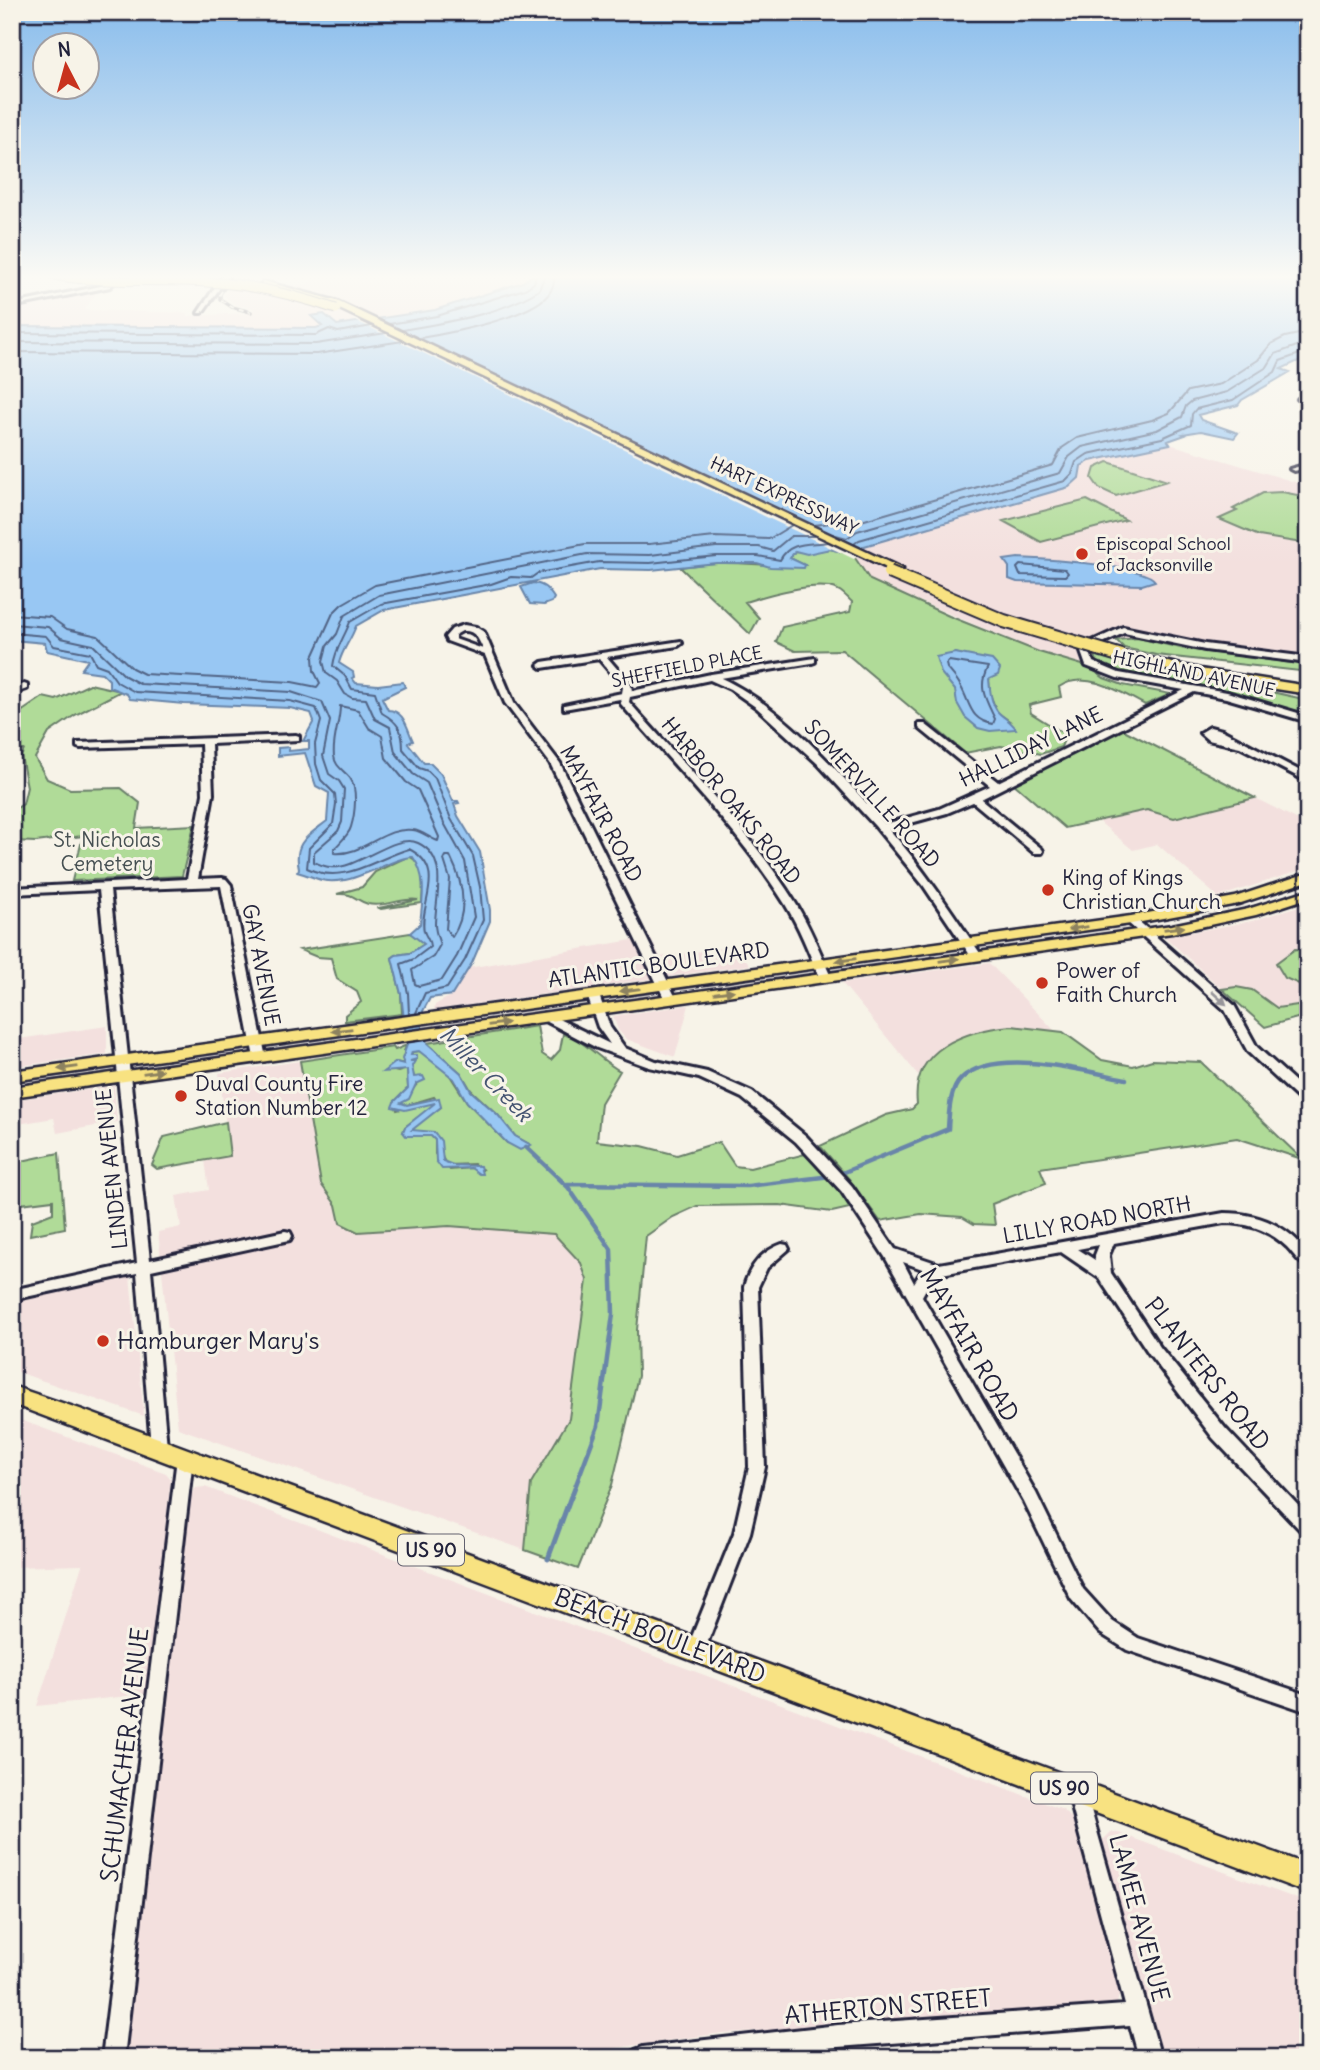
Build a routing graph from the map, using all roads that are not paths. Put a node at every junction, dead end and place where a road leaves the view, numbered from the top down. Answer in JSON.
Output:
{"nodes":[{"id":1,"x":468,"y":372,"type":"edge"},
{"id":2,"x":480,"y":372,"type":"edge"},
{"id":3,"x":1308,"y":394,"type":"edge"},
{"id":4,"x":1308,"y":404,"type":"edge"},
{"id":5,"x":1308,"y":466,"type":"edge"},
{"id":6,"x":1294,"y":470,"type":"dead end"},
{"id":7,"x":678,"y":643,"type":"dead end"},
{"id":8,"x":487,"y":653,"type":"dead end"},
{"id":9,"x":1124,"y":654,"type":"junction"},
{"id":10,"x":602,"y":657,"type":"junction"},
{"id":11,"x":813,"y":660,"type":"dead end"},
{"id":12,"x":1308,"y":660,"type":"edge"},
{"id":13,"x":542,"y":665,"type":"dead end"},
{"id":14,"x":1164,"y":666,"type":"junction"},
{"id":15,"x":742,"y":672,"type":"junction"},
{"id":16,"x":711,"y":677,"type":"junction"},
{"id":17,"x":1308,"y":683,"type":"edge"},
{"id":18,"x":24,"y":687,"type":"dead end"},
{"id":19,"x":1191,"y":690,"type":"junction"},
{"id":20,"x":1308,"y":690,"type":"edge"},
{"id":21,"x":12,"y":691,"type":"edge"},
{"id":22,"x":625,"y":695,"type":"junction"},
{"id":23,"x":1308,"y":698,"type":"edge"},
{"id":24,"x":755,"y":700,"type":"junction"},
{"id":25,"x":567,"y":707,"type":"dead end"},
{"id":26,"x":1308,"y":719,"type":"edge"},
{"id":27,"x":922,"y":726,"type":"dead end"},
{"id":28,"x":296,"y":738,"type":"dead end"},
{"id":29,"x":206,"y":741,"type":"junction"},
{"id":30,"x":1240,"y":744,"type":"dead end"},
{"id":31,"x":80,"y":746,"type":"dead end"},
{"id":32,"x":1308,"y":779,"type":"edge"},
{"id":33,"x":996,"y":786,"type":"junction"},
{"id":34,"x":974,"y":798,"type":"junction"},
{"id":35,"x":882,"y":828,"type":"junction"},
{"id":36,"x":1038,"y":851,"type":"dead end"},
{"id":37,"x":1308,"y":877,"type":"edge"},
{"id":38,"x":192,"y":881,"type":"junction"},
{"id":39,"x":222,"y":881,"type":"joint"},
{"id":40,"x":104,"y":886,"type":"junction"},
{"id":41,"x":12,"y":891,"type":"edge"},
{"id":42,"x":1308,"y":894,"type":"edge"},
{"id":43,"x":1131,"y":920,"type":"junction"},
{"id":44,"x":1146,"y":932,"type":"junction"},
{"id":45,"x":967,"y":943,"type":"junction"},
{"id":46,"x":976,"y":956,"type":"junction"},
{"id":47,"x":819,"y":964,"type":"junction"},
{"id":48,"x":825,"y":977,"type":"junction"},
{"id":49,"x":664,"y":985,"type":"junction"},
{"id":50,"x":671,"y":999,"type":"junction"},
{"id":51,"x":595,"y":1002,"type":"junction"},
{"id":52,"x":544,"y":1017,"type":"junction"},
{"id":53,"x":397,"y":1030,"type":"junction"},
{"id":54,"x":257,"y":1042,"type":"junction"},
{"id":55,"x":621,"y":1051,"type":"junction"},
{"id":56,"x":260,"y":1058,"type":"junction"},
{"id":57,"x":123,"y":1069,"type":"junction"},
{"id":58,"x":12,"y":1076,"type":"edge"},
{"id":59,"x":12,"y":1092,"type":"edge"},
{"id":60,"x":1308,"y":1100,"type":"edge"},
{"id":61,"x":285,"y":1236,"type":"dead end"},
{"id":62,"x":1109,"y":1239,"type":"junction"},
{"id":63,"x":1063,"y":1247,"type":"junction"},
{"id":64,"x":782,"y":1249,"type":"dead end"},
{"id":65,"x":890,"y":1253,"type":"junction"},
{"id":66,"x":1308,"y":1262,"type":"edge"},
{"id":67,"x":144,"y":1266,"type":"junction"},
{"id":68,"x":939,"y":1269,"type":"junction"},
{"id":69,"x":1104,"y":1275,"type":"junction"},
{"id":70,"x":12,"y":1295,"type":"edge"},
{"id":71,"x":914,"y":1296,"type":"junction"},
{"id":72,"x":12,"y":1395,"type":"edge"},
{"id":73,"x":159,"y":1447,"type":"junction"},
{"id":74,"x":185,"y":1458,"type":"junction"},
{"id":75,"x":1308,"y":1527,"type":"edge"},
{"id":76,"x":696,"y":1649,"type":"junction"},
{"id":77,"x":1308,"y":1704,"type":"edge"},
{"id":78,"x":1077,"y":1792,"type":"junction"},
{"id":79,"x":1308,"y":1879,"type":"edge"},
{"id":80,"x":1138,"y":2014,"type":"junction"},
{"id":81,"x":113,"y":2058,"type":"edge"},
{"id":82,"x":643,"y":2058,"type":"edge"},
{"id":83,"x":1150,"y":2058,"type":"edge"}],
"edges":[{"from":1,"to":9,"type":"highway","name":"HART EXPRESSWAY","bridge":true},
{"from":2,"to":9,"type":"highway","name":"HART EXPRESSWAY","bridge":true},
{"from":3,"to":4,"type":"street"},
{"from":5,"to":6,"type":"street"},
{"from":7,"to":10,"type":"street"},
{"from":8,"to":49,"type":"street","name":"MAYFAIR ROAD"},
{"from":9,"to":14,"type":"highway","name":"HART EXPRESSWAY"},
{"from":9,"to":17,"type":"highway","name":"HART EXPRESSWAY"},
{"from":10,"to":13,"type":"street"},
{"from":10,"to":22,"type":"street","name":"HARBOR OAKS ROAD"},
{"from":11,"to":15,"type":"street","name":"SHEFFIELD PLACE"},
{"from":12,"to":19,"type":"street","name":"HIGHLAND AVENUE"},
{"from":14,"to":20,"type":"highway","name":"HART EXPRESSWAY"},
{"from":14,"to":23,"type":"highway"},
{"from":15,"to":16,"type":"street","name":"SHEFFIELD PLACE"},
{"from":15,"to":24,"type":"street","name":"SOMERVILLE ROAD"},
{"from":16,"to":22,"type":"street","name":"SHEFFIELD PLACE"},
{"from":16,"to":24,"type":"street","name":"SOMERVILLE ROAD"},
{"from":18,"to":21,"type":"street"},
{"from":19,"to":26,"type":"street","name":"HIGHLAND AVENUE"},
{"from":19,"to":33,"type":"street","name":"HALLIDAY LANE"},
{"from":22,"to":25,"type":"street","name":"SHEFFIELD PLACE"},
{"from":22,"to":47,"type":"street","name":"HARBOR OAKS ROAD"},
{"from":24,"to":35,"type":"street","name":"SOMERVILLE ROAD"},
{"from":27,"to":33,"type":"street"},
{"from":28,"to":29,"type":"street"},
{"from":29,"to":31,"type":"street"},
{"from":29,"to":38,"type":"street"},
{"from":30,"to":32,"type":"street"},
{"from":33,"to":34,"type":"street","name":"HALLIDAY LANE"},
{"from":34,"to":35,"type":"street","name":"HALLIDAY LANE"},
{"from":34,"to":36,"type":"street"},
{"from":35,"to":45,"type":"street","name":"SOMERVILLE ROAD"},
{"from":37,"to":43,"type":"main road","name":"ATLANTIC BOULEVARD"},
{"from":38,"to":39,"type":"street"},
{"from":38,"to":40,"type":"street"},
{"from":39,"to":54,"type":"street","name":"GAY AVENUE"},
{"from":40,"to":41,"type":"street"},
{"from":40,"to":57,"type":"street","name":"LINDEN AVENUE"},
{"from":44,"to":42,"type":"main road","name":"ATLANTIC BOULEVARD","one_way":true},
{"from":43,"to":44,"type":"street"},
{"from":43,"to":45,"type":"main road","name":"ATLANTIC BOULEVARD","one_way":true},
{"from":44,"to":46,"type":"main road","name":"ATLANTIC BOULEVARD"},
{"from":44,"to":60,"type":"street","one_way":true},
{"from":45,"to":46,"type":"street","name":"SOMERVILLE ROAD"},
{"from":45,"to":47,"type":"main road","name":"ATLANTIC BOULEVARD","one_way":true},
{"from":48,"to":46,"type":"main road","name":"ATLANTIC BOULEVARD","one_way":true},
{"from":47,"to":48,"type":"street","name":"HARBOR OAKS ROAD"},
{"from":47,"to":49,"type":"main road","name":"ATLANTIC BOULEVARD"},
{"from":50,"to":48,"type":"main road","name":"ATLANTIC BOULEVARD","one_way":true},
{"from":49,"to":50,"type":"street","name":"MAYFAIR ROAD"},
{"from":49,"to":51,"type":"main road","name":"ATLANTIC BOULEVARD","one_way":true},
{"from":50,"to":51,"type":"main road","name":"ATLANTIC BOULEVARD"},
{"from":51,"to":52,"type":"main road","name":"ATLANTIC BOULEVARD"},
{"from":51,"to":53,"type":"main road","name":"ATLANTIC BOULEVARD"},
{"from":51,"to":55,"type":"street"},
{"from":53,"to":52,"type":"main road","name":"ATLANTIC BOULEVARD","one_way":true},
{"from":52,"to":55,"type":"street"},
{"from":53,"to":54,"type":"main road","name":"ATLANTIC BOULEVARD","one_way":true},
{"from":53,"to":56,"type":"main road","name":"ATLANTIC BOULEVARD"},
{"from":54,"to":56,"type":"street","name":"GAY AVENUE"},
{"from":54,"to":57,"type":"main road","name":"ATLANTIC BOULEVARD"},
{"from":55,"to":65,"type":"street","name":"MAYFAIR ROAD"},
{"from":57,"to":56,"type":"main road","name":"ATLANTIC BOULEVARD","one_way":true},
{"from":57,"to":58,"type":"main road","name":"ATLANTIC BOULEVARD","one_way":true},
{"from":57,"to":59,"type":"main road","name":"ATLANTIC BOULEVARD"},
{"from":57,"to":67,"type":"street","name":"LINDEN AVENUE"},
{"from":61,"to":67,"type":"street"},
{"from":62,"to":63,"type":"street","name":"LILLY ROAD NORTH"},
{"from":62,"to":66,"type":"street","name":"LILLY ROAD NORTH"},
{"from":62,"to":69,"type":"street"},
{"from":63,"to":68,"type":"street","name":"LILLY ROAD NORTH"},
{"from":63,"to":69,"type":"street","name":"PLANTERS ROAD"},
{"from":64,"to":76,"type":"street"},
{"from":65,"to":68,"type":"street","name":"LILLY ROAD NORTH"},
{"from":65,"to":71,"type":"street","name":"MAYFAIR ROAD"},
{"from":67,"to":70,"type":"street"},
{"from":67,"to":73,"type":"street","name":"LINDEN AVENUE"},
{"from":68,"to":71,"type":"street"},
{"from":69,"to":75,"type":"street","name":"PLANTERS ROAD"},
{"from":71,"to":77,"type":"street","name":"MAYFAIR ROAD"},
{"from":72,"to":73,"type":"highway","name":"BEACH BOULEVARD","number":"US 90"},
{"from":73,"to":74,"type":"highway","name":"BEACH BOULEVARD","number":"US 90"},
{"from":74,"to":76,"type":"highway","name":"BEACH BOULEVARD","number":"US 90"},
{"from":74,"to":81,"type":"street","name":"SCHUMACHER AVENUE"},
{"from":76,"to":78,"type":"highway","name":"BEACH BOULEVARD","number":"US 90"},
{"from":78,"to":79,"type":"highway","name":"BEACH BOULEVARD","number":"US 90"},
{"from":78,"to":80,"type":"street","name":"LAMEE AVENUE"},
{"from":80,"to":82,"type":"street","name":"ATHERTON STREET"},
{"from":80,"to":83,"type":"street","name":"LAMEE AVENUE"}]}
